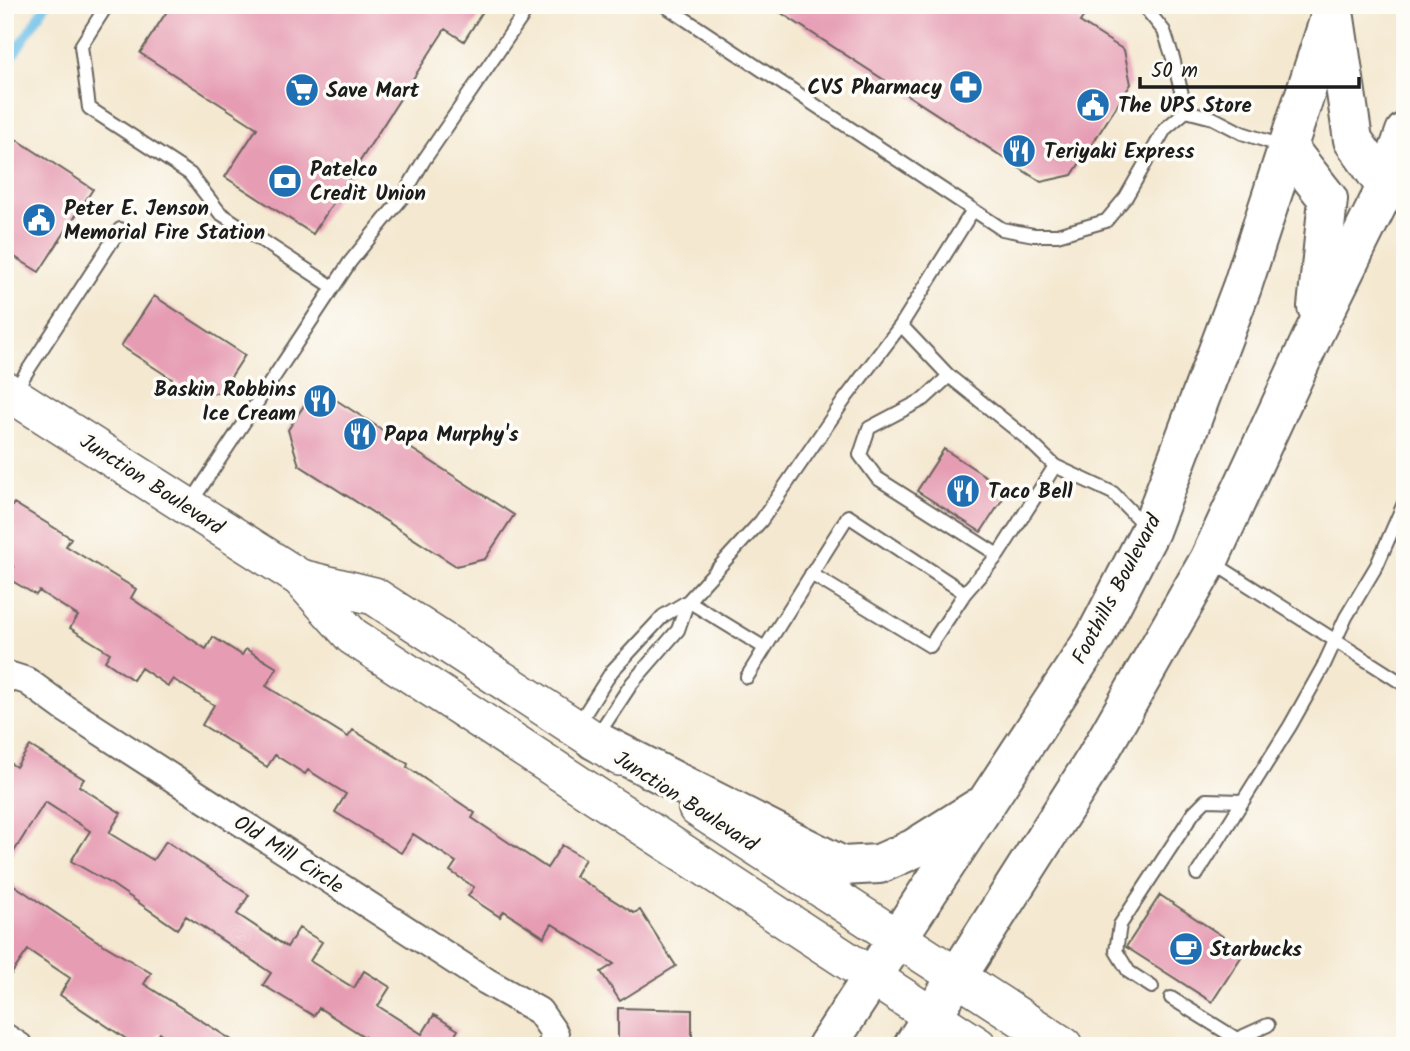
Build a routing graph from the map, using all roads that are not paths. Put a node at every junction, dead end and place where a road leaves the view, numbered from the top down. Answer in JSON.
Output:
{"nodes":[{"id":1,"x":107,"y":5,"type":"edge"},
{"id":2,"x":530,"y":5,"type":"edge"},
{"id":3,"x":664,"y":5,"type":"edge"},
{"id":4,"x":1143,"y":5,"type":"edge"},
{"id":5,"x":1334,"y":7,"type":"edge"},
{"id":6,"x":1186,"y":111,"type":"junction"},
{"id":7,"x":1405,"y":132,"type":"edge"},
{"id":8,"x":1288,"y":148,"type":"junction"},
{"id":9,"x":1391,"y":188,"type":"junction"},
{"id":10,"x":973,"y":210,"type":"junction"},
{"id":11,"x":120,"y":229,"type":"dead end"},
{"id":12,"x":333,"y":287,"type":"junction"},
{"id":13,"x":901,"y":325,"type":"junction"},
{"id":14,"x":1314,"y":333,"type":"junction"},
{"id":15,"x":949,"y":376,"type":"junction"},
{"id":16,"x":9,"y":392,"type":"edge"},
{"id":17,"x":1055,"y":466,"type":"junction"},
{"id":18,"x":1405,"y":501,"type":"edge"},
{"id":19,"x":188,"y":508,"type":"junction"},
{"id":20,"x":1150,"y":531,"type":"junction"},
{"id":21,"x":998,"y":555,"type":"junction"},
{"id":22,"x":1209,"y":560,"type":"junction"},
{"id":23,"x":811,"y":574,"type":"junction"},
{"id":24,"x":300,"y":578,"type":"junction"},
{"id":25,"x":965,"y":593,"type":"junction"},
{"id":26,"x":688,"y":601,"type":"junction"},
{"id":27,"x":1336,"y":640,"type":"junction"},
{"id":28,"x":765,"y":648,"type":"junction"},
{"id":29,"x":5,"y":674,"type":"edge"},
{"id":30,"x":747,"y":677,"type":"dead end"},
{"id":31,"x":1405,"y":685,"type":"edge"},
{"id":32,"x":585,"y":734,"type":"junction"},
{"id":33,"x":988,"y":801,"type":"junction"},
{"id":34,"x":1243,"y":801,"type":"junction"},
{"id":35,"x":1197,"y":874,"type":"dead end"},
{"id":36,"x":898,"y":939,"type":"junction"},
{"id":37,"x":872,"y":978,"type":"junction"},
{"id":38,"x":957,"y":978,"type":"junction"},
{"id":39,"x":1152,"y":987,"type":"dead end"},
{"id":40,"x":1171,"y":998,"type":"dead end"},
{"id":41,"x":1268,"y":1025,"type":"dead end"},
{"id":42,"x":923,"y":1031,"type":"edge"},
{"id":43,"x":5,"y":1037,"type":"edge"},
{"id":44,"x":19,"y":1046,"type":"edge"},
{"id":45,"x":551,"y":1046,"type":"edge"},
{"id":46,"x":827,"y":1046,"type":"edge"},
{"id":47,"x":978,"y":1046,"type":"edge"},
{"id":48,"x":1064,"y":1046,"type":"edge"}],
"edges":[{"from":1,"to":12,"type":"lane"},
{"from":2,"to":12,"type":"lane"},
{"from":3,"to":10,"type":"lane"},
{"from":4,"to":6,"type":"lane"},
{"from":5,"to":8,"type":"main road","name":"Foothills Boulevard"},
{"from":5,"to":9,"type":"main road"},
{"from":6,"to":8,"type":"lane"},
{"from":6,"to":10,"type":"lane"},
{"from":7,"to":9,"type":"main road"},
{"from":8,"to":14,"type":"main road"},
{"from":8,"to":20,"type":"main road","name":"Foothills Boulevard"},
{"from":9,"to":14,"type":"main road"},
{"from":10,"to":13,"type":"lane"},
{"from":11,"to":16,"type":"lane"},
{"from":12,"to":19,"type":"lane"},
{"from":13,"to":15,"type":"lane"},
{"from":13,"to":26,"type":"lane"},
{"from":14,"to":22,"type":"main road"},
{"from":15,"to":17,"type":"lane"},
{"from":15,"to":21,"type":"lane"},
{"from":16,"to":19,"type":"main road","name":"Junction Boulevard"},
{"from":17,"to":20,"type":"lane"},
{"from":17,"to":21,"type":"lane"},
{"from":18,"to":27,"type":"lane"},
{"from":19,"to":24,"type":"main road","name":"Junction Boulevard"},
{"from":20,"to":33,"type":"main road","name":"Foothills Boulevard"},
{"from":21,"to":25,"type":"lane"},
{"from":22,"to":27,"type":"lane"},
{"from":22,"to":38,"type":"main road"},
{"from":23,"to":25,"type":"lane"},
{"from":23,"to":25,"type":"lane"},
{"from":23,"to":28,"type":"lane"},
{"from":24,"to":32,"type":"main road","name":"Junction Boulevard"},
{"from":24,"to":37,"type":"main road","name":"Junction Boulevard"},
{"from":26,"to":28,"type":"lane"},
{"from":26,"to":32,"type":"lane"},
{"from":26,"to":32,"type":"lane"},
{"from":27,"to":31,"type":"lane"},
{"from":27,"to":34,"type":"lane"},
{"from":28,"to":30,"type":"lane"},
{"from":29,"to":45,"type":"street","name":"Old Mill Circle"},
{"from":32,"to":33,"type":"main road"},
{"from":32,"to":36,"type":"main road","name":"Junction Boulevard"},
{"from":33,"to":36,"type":"main road","name":"Foothills Boulevard"},
{"from":34,"to":35,"type":"lane"},
{"from":34,"to":39,"type":"lane"},
{"from":36,"to":37,"type":"main road","name":"Foothills Boulevard"},
{"from":36,"to":38,"type":"main road","name":"Junction Boulevard"},
{"from":37,"to":42,"type":"main road","name":"Junction Boulevard"},
{"from":37,"to":46,"type":"main road","name":"Foothills Boulevard"},
{"from":38,"to":42,"type":"main road"},
{"from":38,"to":48,"type":"main road","name":"Junction Boulevard"},
{"from":40,"to":41,"type":"lane"},
{"from":42,"to":47,"type":"main road","name":"Junction Boulevard"},
{"from":43,"to":44,"type":"street"}]}
